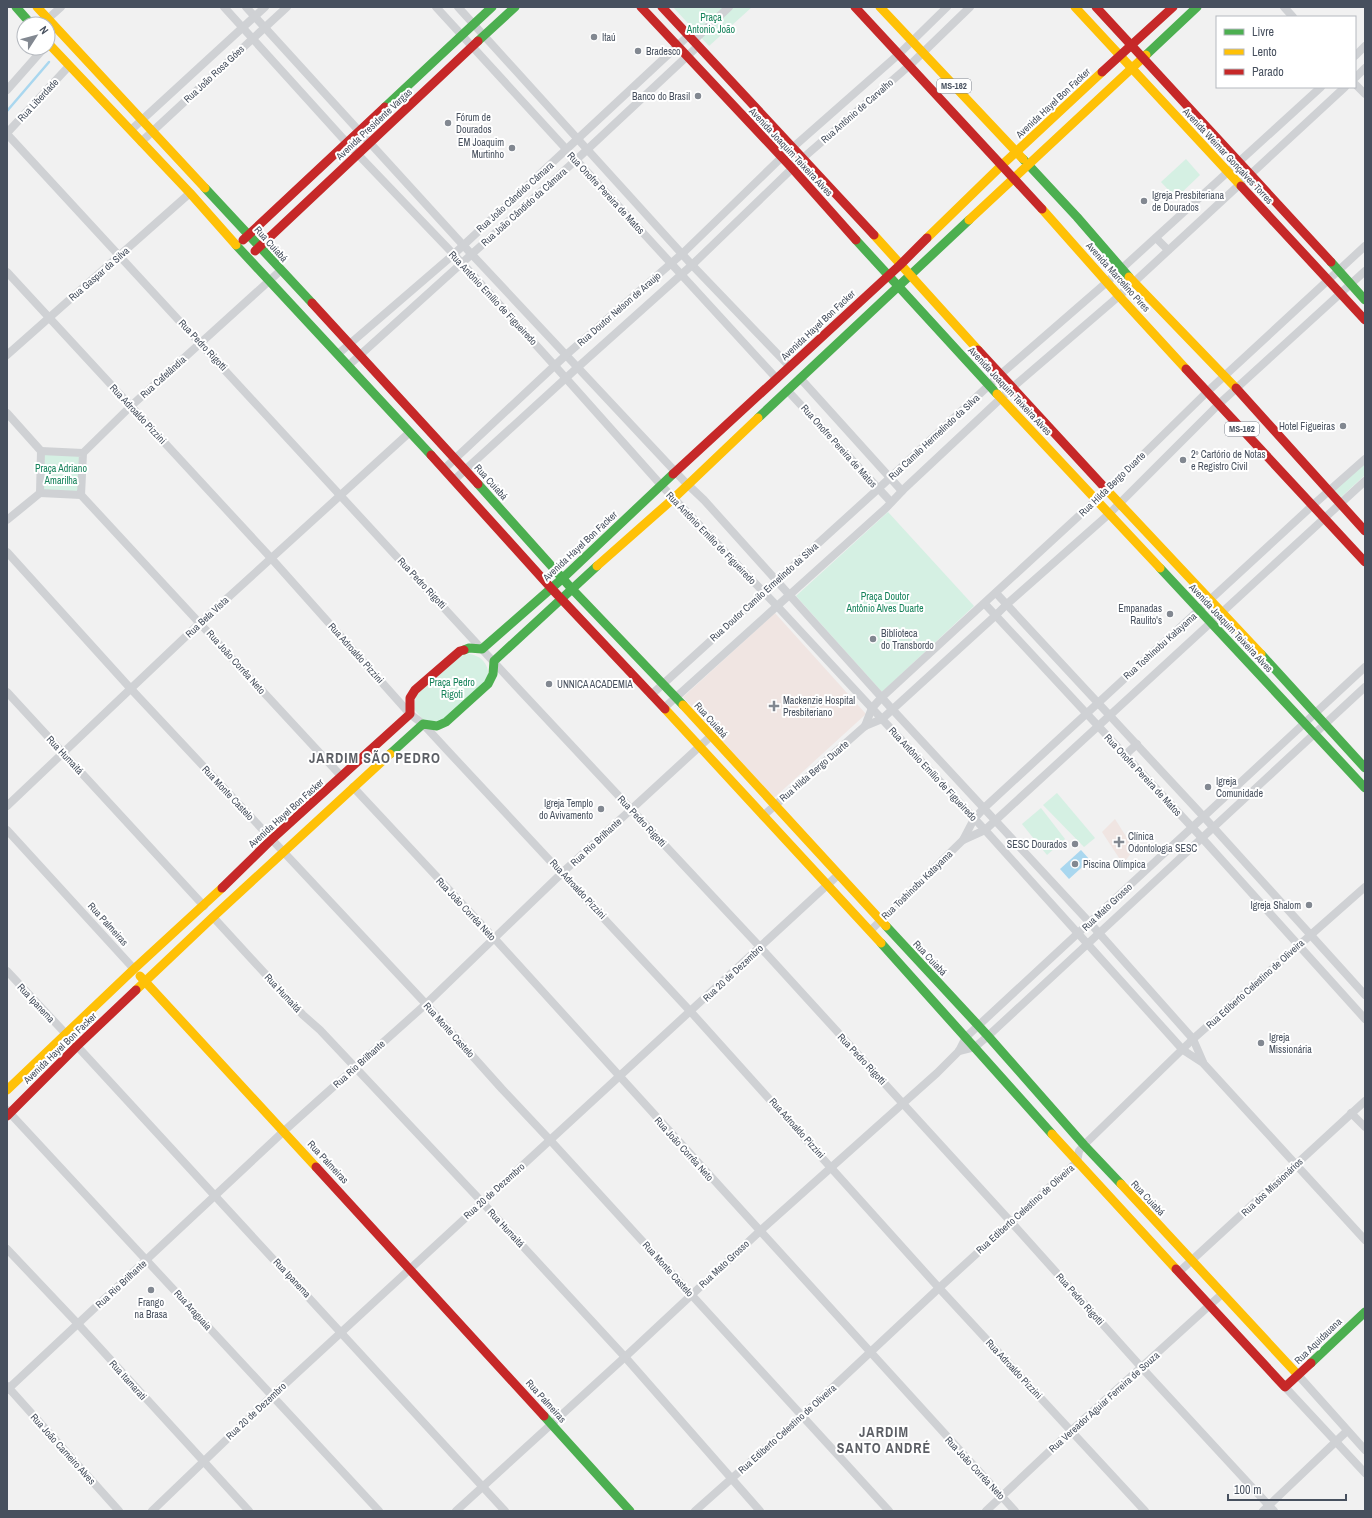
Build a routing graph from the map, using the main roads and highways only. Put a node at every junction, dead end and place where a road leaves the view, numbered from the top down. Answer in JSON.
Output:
{"nodes":[{"id":1,"x":16,"y":7,"type":"edge"},
{"id":2,"x":38,"y":7,"type":"edge"},
{"id":3,"x":492,"y":7,"type":"edge"},
{"id":4,"x":515,"y":7,"type":"edge"},
{"id":5,"x":641,"y":7,"type":"edge"},
{"id":6,"x":662,"y":7,"type":"edge"},
{"id":7,"x":855,"y":7,"type":"edge"},
{"id":8,"x":880,"y":7,"type":"edge"},
{"id":9,"x":1075,"y":7,"type":"edge"},
{"id":10,"x":1096,"y":7,"type":"edge"},
{"id":11,"x":1173,"y":7,"type":"edge"},
{"id":12,"x":1197,"y":7,"type":"edge"},
{"id":13,"x":24,"y":16,"type":"edge"},
{"id":14,"x":42,"y":16,"type":"edge"},
{"id":15,"x":56,"y":32,"type":"edge"},
{"id":16,"x":1131,"y":46,"type":"junction"},
{"id":17,"x":56,"y":52,"type":"edge"},
{"id":18,"x":1120,"y":56,"type":"junction"},
{"id":19,"x":1143,"y":59,"type":"junction"},
{"id":20,"x":1132,"y":68,"type":"junction"},
{"id":21,"x":1017,"y":152,"type":"junction"},
{"id":22,"x":1028,"y":164,"type":"junction"},
{"id":23,"x":1002,"y":165,"type":"junction"},
{"id":24,"x":1014,"y":178,"type":"junction"},
{"id":25,"x":248,"y":235,"type":"junction"},
{"id":26,"x":237,"y":245,"type":"junction"},
{"id":27,"x":259,"y":247,"type":"junction"},
{"id":28,"x":249,"y":257,"type":"junction"},
{"id":29,"x":900,"y":265,"type":"junction"},
{"id":30,"x":887,"y":276,"type":"junction"},
{"id":31,"x":910,"y":276,"type":"junction"},
{"id":32,"x":898,"y":286,"type":"junction"},
{"id":33,"x":1365,"y":300,"type":"edge"},
{"id":34,"x":1365,"y":320,"type":"edge"},
{"id":35,"x":1365,"y":531,"type":"edge"},
{"id":36,"x":1365,"y":562,"type":"edge"},
{"id":37,"x":563,"y":578,"type":"junction"},
{"id":38,"x":551,"y":588,"type":"junction"},
{"id":39,"x":572,"y":589,"type":"junction"},
{"id":40,"x":560,"y":598,"type":"junction"},
{"id":41,"x":636,"y":657,"type":"junction"},
{"id":42,"x":625,"y":667,"type":"junction"},
{"id":43,"x":1365,"y":768,"type":"edge"},
{"id":44,"x":1365,"y":788,"type":"edge"},
{"id":45,"x":134,"y":969,"type":"junction"},
{"id":46,"x":145,"y":981,"type":"junction"},
{"id":47,"x":7,"y":1090,"type":"edge"},
{"id":48,"x":8,"y":1113,"type":"edge"},
{"id":49,"x":1365,"y":1312,"type":"edge"},
{"id":50,"x":1298,"y":1376,"type":"junction"},
{"id":51,"x":630,"y":1511,"type":"edge"}],
"edges":[{"from":1,"to":13,"type":"main road"},
{"from":2,"to":14,"type":"main road","name":"Rua Cuiabá"},
{"from":3,"to":25,"type":"main road","name":"Avenida Presidente Vargas"},
{"from":4,"to":27,"type":"main road","name":"Avenida Presidente Vargas"},
{"from":5,"to":30,"type":"main road","name":"Avenida Joaquim Teixeira Alves"},
{"from":6,"to":29,"type":"main road","name":"Avenida Joaquim Teixeira Alves"},
{"from":7,"to":23,"type":"main road","name":"Avenida Marcelino Pires","number":"MS-162"},
{"from":8,"to":21,"type":"main road","name":"Avenida Marcelino Pires","number":"MS-162"},
{"from":9,"to":18,"type":"main road","name":"Avenida Weimar Gonçalves Torres"},
{"from":10,"to":16,"type":"main road","name":"Avenida Weimar Gonçalves Torres"},
{"from":11,"to":16,"type":"main road","name":"Avenida Hayel Bon Facker"},
{"from":12,"to":19,"type":"main road"},
{"from":15,"to":25,"type":"main road","name":"Rua Cuiabá"},
{"from":16,"to":18,"type":"main road","name":"Avenida Hayel Bon Facker"},
{"from":16,"to":19,"type":"main road","name":"Avenida Weimar Gonçalves Torres"},
{"from":17,"to":26,"type":"main road"},
{"from":18,"to":20,"type":"main road","name":"Avenida Weimar Gonçalves Torres"},
{"from":18,"to":21,"type":"main road","name":"Avenida Hayel Bon Facker"},
{"from":19,"to":20,"type":"main road"},
{"from":19,"to":33,"type":"main road","name":"Avenida Weimar Gonçalves Torres"},
{"from":20,"to":22,"type":"main road"},
{"from":20,"to":34,"type":"main road","name":"Avenida Weimar Gonçalves Torres"},
{"from":21,"to":22,"type":"main road","name":"Avenida Marcelino Pires","number":"MS-162"},
{"from":21,"to":23,"type":"main road","name":"Avenida Hayel Bon Facker"},
{"from":22,"to":24,"type":"main road"},
{"from":22,"to":35,"type":"main road","name":"Avenida Marcelino Pires","number":"MS-162"},
{"from":23,"to":24,"type":"main road","name":"Avenida Marcelino Pires","number":"MS-162"},
{"from":23,"to":29,"type":"main road","name":"Avenida Hayel Bon Facker"},
{"from":24,"to":31,"type":"main road"},
{"from":24,"to":36,"type":"main road","name":"Avenida Marcelino Pires","number":"MS-162"},
{"from":25,"to":26,"type":"main road","name":"Avenida Presidente Vargas"},
{"from":25,"to":27,"type":"main road","name":"Rua Cuiabá"},
{"from":26,"to":28,"type":"main road"},
{"from":27,"to":28,"type":"main road","name":"Avenida Presidente Vargas"},
{"from":27,"to":37,"type":"main road","name":"Rua Cuiabá"},
{"from":28,"to":38,"type":"main road"},
{"from":29,"to":30,"type":"main road","name":"Avenida Hayel Bon Facker"},
{"from":29,"to":31,"type":"main road","name":"Avenida Joaquim Teixeira Alves"},
{"from":30,"to":32,"type":"main road","name":"Avenida Joaquim Teixeira Alves"},
{"from":30,"to":37,"type":"main road","name":"Avenida Hayel Bon Facker"},
{"from":31,"to":32,"type":"main road"},
{"from":31,"to":43,"type":"main road","name":"Avenida Joaquim Teixeira Alves"},
{"from":32,"to":39,"type":"main road"},
{"from":32,"to":44,"type":"main road","name":"Avenida Joaquim Teixeira Alves"},
{"from":37,"to":38,"type":"main road","name":"Avenida Hayel Bon Facker"},
{"from":37,"to":39,"type":"main road","name":"Rua Cuiabá"},
{"from":38,"to":40,"type":"main road"},
{"from":38,"to":45,"type":"main road","name":"Avenida Hayel Bon Facker"},
{"from":39,"to":40,"type":"main road"},
{"from":39,"to":41,"type":"main road","name":"Rua Cuiabá"},
{"from":40,"to":42,"type":"main road"},
{"from":40,"to":46,"type":"main road","name":"Avenida Hayel Bon Facker"},
{"from":41,"to":42,"type":"main road"},
{"from":41,"to":50,"type":"main road","name":"Rua Cuiabá"},
{"from":42,"to":50,"type":"main road","name":"Rua Aquidauana"},
{"from":45,"to":46,"type":"main road","name":"Rua Palmeiras"},
{"from":45,"to":47,"type":"main road","name":"Avenida Hayel Bon Facker"},
{"from":46,"to":48,"type":"main road","name":"Avenida Hayel Bon Facker"},
{"from":46,"to":51,"type":"main road","name":"Rua Palmeiras"},
{"from":49,"to":50,"type":"main road","name":"Rua Aquidauana"}]}
